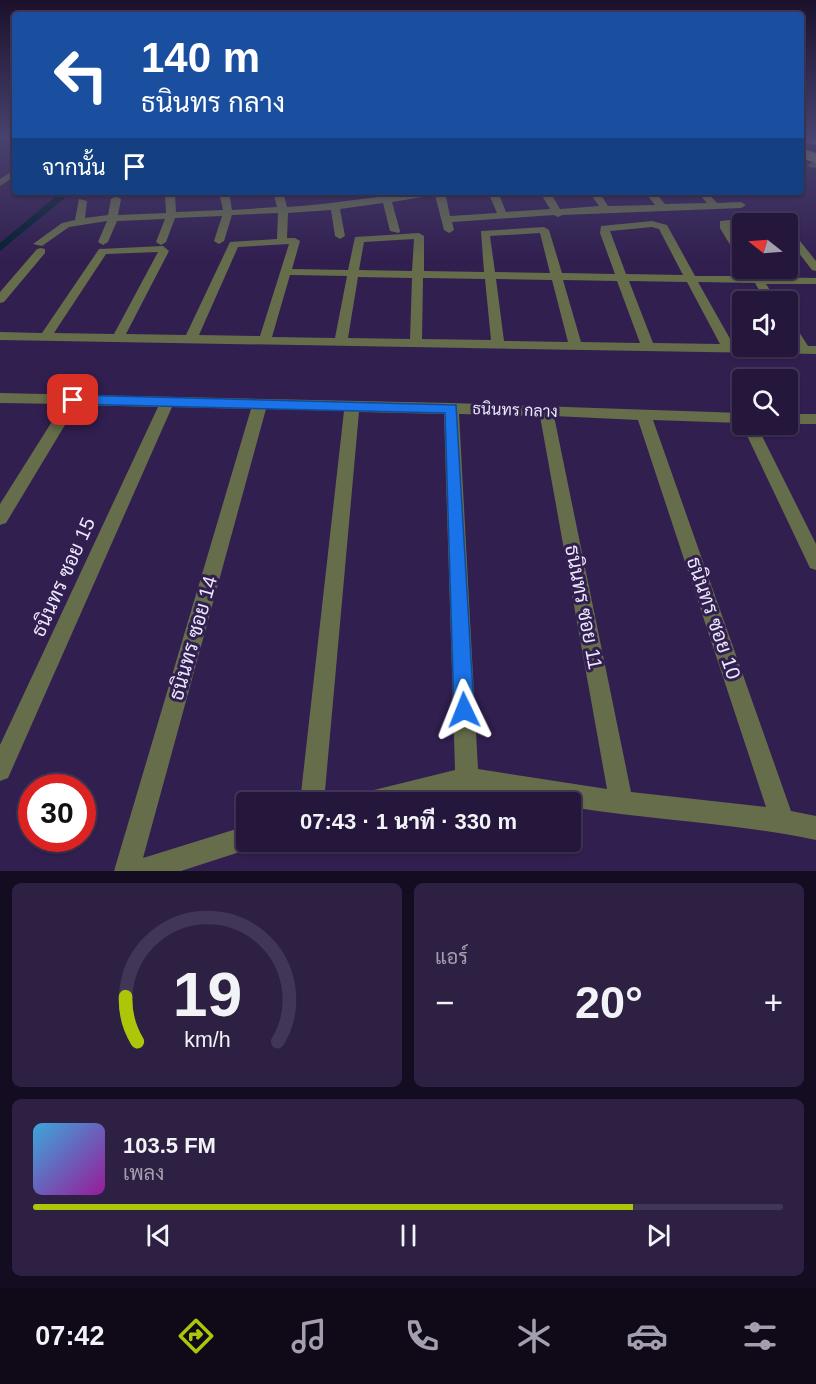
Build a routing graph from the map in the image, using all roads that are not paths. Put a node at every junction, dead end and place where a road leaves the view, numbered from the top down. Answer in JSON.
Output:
{"nodes":[{"id":1,"x":225,"y":195,"type":"edge"},
{"id":2,"x":279,"y":195,"type":"edge"},
{"id":3,"x":409,"y":195,"type":"edge"},
{"id":4,"x":441,"y":195,"type":"edge"},
{"id":5,"x":494,"y":195,"type":"edge"},
{"id":6,"x":547,"y":195,"type":"edge"},
{"id":7,"x":596,"y":195,"type":"edge"},
{"id":8,"x":652,"y":195,"type":"edge"},
{"id":9,"x":705,"y":195,"type":"edge"},
{"id":10,"x":170,"y":196,"type":"dead end"},
{"id":11,"x":388,"y":197,"type":"edge"},
{"id":12,"x":116,"y":199,"type":"dead end"},
{"id":13,"x":82,"y":201,"type":"dead end"},
{"id":14,"x":338,"y":204,"type":"junction"},
{"id":15,"x":741,"y":205,"type":"dead end"},
{"id":16,"x":715,"y":206,"type":"junction"},
{"id":17,"x":663,"y":208,"type":"junction"},
{"id":18,"x":605,"y":209,"type":"junction"},
{"id":19,"x":283,"y":211,"type":"junction"},
{"id":20,"x":228,"y":213,"type":"junction"},
{"id":21,"x":558,"y":214,"type":"junction"},
{"id":22,"x":171,"y":215,"type":"junction"},
{"id":23,"x":503,"y":216,"type":"junction"},
{"id":24,"x":113,"y":218,"type":"junction"},
{"id":25,"x":446,"y":219,"type":"junction"},
{"id":26,"x":80,"y":221,"type":"junction"},
{"id":27,"x":732,"y":222,"type":"edge"},
{"id":28,"x":449,"y":230,"type":"dead end"},
{"id":29,"x":395,"y":231,"type":"dead end"},
{"id":30,"x":340,"y":236,"type":"dead end"},
{"id":31,"x":282,"y":238,"type":"dead end"},
{"id":32,"x":732,"y":240,"type":"edge"},
{"id":33,"x":219,"y":241,"type":"dead end"},
{"id":34,"x":103,"y":242,"type":"dead end"},
{"id":35,"x":161,"y":242,"type":"dead end"},
{"id":36,"x":798,"y":246,"type":"edge"},
{"id":37,"x":816,"y":268,"type":"edge"},
{"id":38,"x":286,"y":272,"type":"junction"},
{"id":39,"x":352,"y":273,"type":"junction"},
{"id":40,"x":418,"y":274,"type":"junction"},
{"id":41,"x":490,"y":275,"type":"junction"},
{"id":42,"x":558,"y":276,"type":"junction"},
{"id":43,"x":621,"y":277,"type":"junction"},
{"id":44,"x":691,"y":279,"type":"junction"},
{"id":45,"x":758,"y":280,"type":"junction"},
{"id":46,"x":816,"y":281,"type":"edge"},
{"id":47,"x":765,"y":291,"type":"edge"},
{"id":48,"x":0,"y":299,"type":"edge"},
{"id":49,"x":0,"y":336,"type":"edge"},
{"id":50,"x":45,"y":336,"type":"junction"},
{"id":51,"x":798,"y":336,"type":"edge"},
{"id":52,"x":118,"y":338,"type":"junction"},
{"id":53,"x":191,"y":339,"type":"junction"},
{"id":54,"x":265,"y":340,"type":"junction"},
{"id":55,"x":341,"y":342,"type":"junction"},
{"id":56,"x":416,"y":343,"type":"junction"},
{"id":57,"x":498,"y":345,"type":"junction"},
{"id":58,"x":576,"y":346,"type":"junction"},
{"id":59,"x":648,"y":347,"type":"junction"},
{"id":60,"x":728,"y":348,"type":"junction"},
{"id":61,"x":810,"y":350,"type":"edge"},
{"id":62,"x":0,"y":398,"type":"edge"},
{"id":63,"x":73,"y":400,"type":"junction"},
{"id":64,"x":167,"y":402,"type":"junction"},
{"id":65,"x":260,"y":404,"type":"junction"},
{"id":66,"x":352,"y":406,"type":"junction"},
{"id":67,"x":451,"y":408,"type":"junction"},
{"id":68,"x":546,"y":411,"type":"junction"},
{"id":69,"x":644,"y":416,"type":"junction"},
{"id":70,"x":732,"y":418,"type":"edge"},
{"id":71,"x":798,"y":419,"type":"edge"},
{"id":72,"x":816,"y":419,"type":"edge"},
{"id":73,"x":753,"y":435,"type":"edge"},
{"id":74,"x":0,"y":518,"type":"edge"},
{"id":75,"x":816,"y":562,"type":"edge"},
{"id":76,"x":0,"y":770,"type":"edge"},
{"id":77,"x":467,"y":779,"type":"junction"},
{"id":78,"x":313,"y":792,"type":"edge"},
{"id":79,"x":414,"y":792,"type":"edge"},
{"id":80,"x":621,"y":803,"type":"junction"},
{"id":81,"x":783,"y":821,"type":"junction"},
{"id":82,"x":816,"y":828,"type":"edge"},
{"id":83,"x":236,"y":841,"type":"edge"},
{"id":84,"x":127,"y":871,"type":"edge"},
{"id":85,"x":141,"y":871,"type":"edge"}],
"edges":[{"from":1,"to":20,"type":"street"},
{"from":2,"to":19,"type":"street"},
{"from":3,"to":11,"type":"street"},
{"from":4,"to":25,"type":"street"},
{"from":5,"to":23,"type":"street"},
{"from":6,"to":21,"type":"street"},
{"from":7,"to":18,"type":"street"},
{"from":8,"to":17,"type":"street"},
{"from":9,"to":16,"type":"street"},
{"from":10,"to":22,"type":"street"},
{"from":11,"to":14,"type":"street"},
{"from":11,"to":29,"type":"street"},
{"from":12,"to":24,"type":"street"},
{"from":13,"to":26,"type":"street"},
{"from":14,"to":19,"type":"street"},
{"from":14,"to":30,"type":"street"},
{"from":15,"to":16,"type":"street"},
{"from":16,"to":17,"type":"street"},
{"from":17,"to":18,"type":"street"},
{"from":18,"to":21,"type":"street"},
{"from":19,"to":20,"type":"street"},
{"from":19,"to":31,"type":"street"},
{"from":20,"to":22,"type":"street"},
{"from":20,"to":33,"type":"street"},
{"from":21,"to":23,"type":"street"},
{"from":22,"to":24,"type":"street"},
{"from":22,"to":35,"type":"street"},
{"from":23,"to":25,"type":"street"},
{"from":24,"to":26,"type":"street"},
{"from":24,"to":34,"type":"street"},
{"from":25,"to":28,"type":"street"},
{"from":26,"to":48,"type":"street"},
{"from":27,"to":32,"type":"street"},
{"from":36,"to":37,"type":"street"},
{"from":38,"to":39,"type":"street"},
{"from":38,"to":53,"type":"street"},
{"from":38,"to":54,"type":"street"},
{"from":39,"to":40,"type":"street"},
{"from":39,"to":40,"type":"street"},
{"from":39,"to":55,"type":"street"},
{"from":40,"to":41,"type":"street"},
{"from":40,"to":56,"type":"street"},
{"from":41,"to":42,"type":"street"},
{"from":41,"to":42,"type":"street"},
{"from":41,"to":57,"type":"street"},
{"from":42,"to":43,"type":"street"},
{"from":42,"to":58,"type":"street"},
{"from":43,"to":44,"type":"street"},
{"from":43,"to":44,"type":"street"},
{"from":43,"to":59,"type":"street"},
{"from":44,"to":45,"type":"street"},
{"from":44,"to":60,"type":"street"},
{"from":45,"to":46,"type":"street"},
{"from":45,"to":47,"type":"street"},
{"from":49,"to":50,"type":"street"},
{"from":50,"to":52,"type":"street"},
{"from":50,"to":52,"type":"street"},
{"from":51,"to":61,"type":"street"},
{"from":52,"to":53,"type":"street"},
{"from":53,"to":54,"type":"street"},
{"from":54,"to":55,"type":"street"},
{"from":55,"to":56,"type":"street"},
{"from":56,"to":57,"type":"street"},
{"from":57,"to":58,"type":"street"},
{"from":58,"to":59,"type":"street"},
{"from":59,"to":60,"type":"street"},
{"from":60,"to":61,"type":"street"},
{"from":62,"to":63,"type":"street","name":"ธนินทร กลาง"},
{"from":63,"to":64,"type":"street","name":"ธนินทร กลาง"},
{"from":63,"to":74,"type":"street"},
{"from":64,"to":65,"type":"street","name":"ธนินทร กลาง"},
{"from":64,"to":76,"type":"street","name":"ธนินทร ซอย 15"},
{"from":65,"to":66,"type":"street","name":"ธนินทร กลาง"},
{"from":65,"to":84,"type":"street","name":"ธนินทร ซอย 14"},
{"from":66,"to":67,"type":"street","name":"ธนินทร กลาง"},
{"from":66,"to":78,"type":"street"},
{"from":67,"to":68,"type":"street","name":"ธนินทร กลาง"},
{"from":67,"to":77,"type":"street"},
{"from":68,"to":69,"type":"street","name":"ธนินทร กลาง"},
{"from":68,"to":80,"type":"street","name":"ธนินทร ซอย 11"},
{"from":69,"to":70,"type":"street","name":"ธนินทร กลาง"},
{"from":69,"to":81,"type":"street","name":"ธนินทร ซอย 10"},
{"from":71,"to":72,"type":"street"},
{"from":73,"to":75,"type":"street"},
{"from":77,"to":79,"type":"street"},
{"from":77,"to":80,"type":"street"},
{"from":80,"to":81,"type":"street"},
{"from":81,"to":82,"type":"street"},
{"from":83,"to":85,"type":"street"}]}
